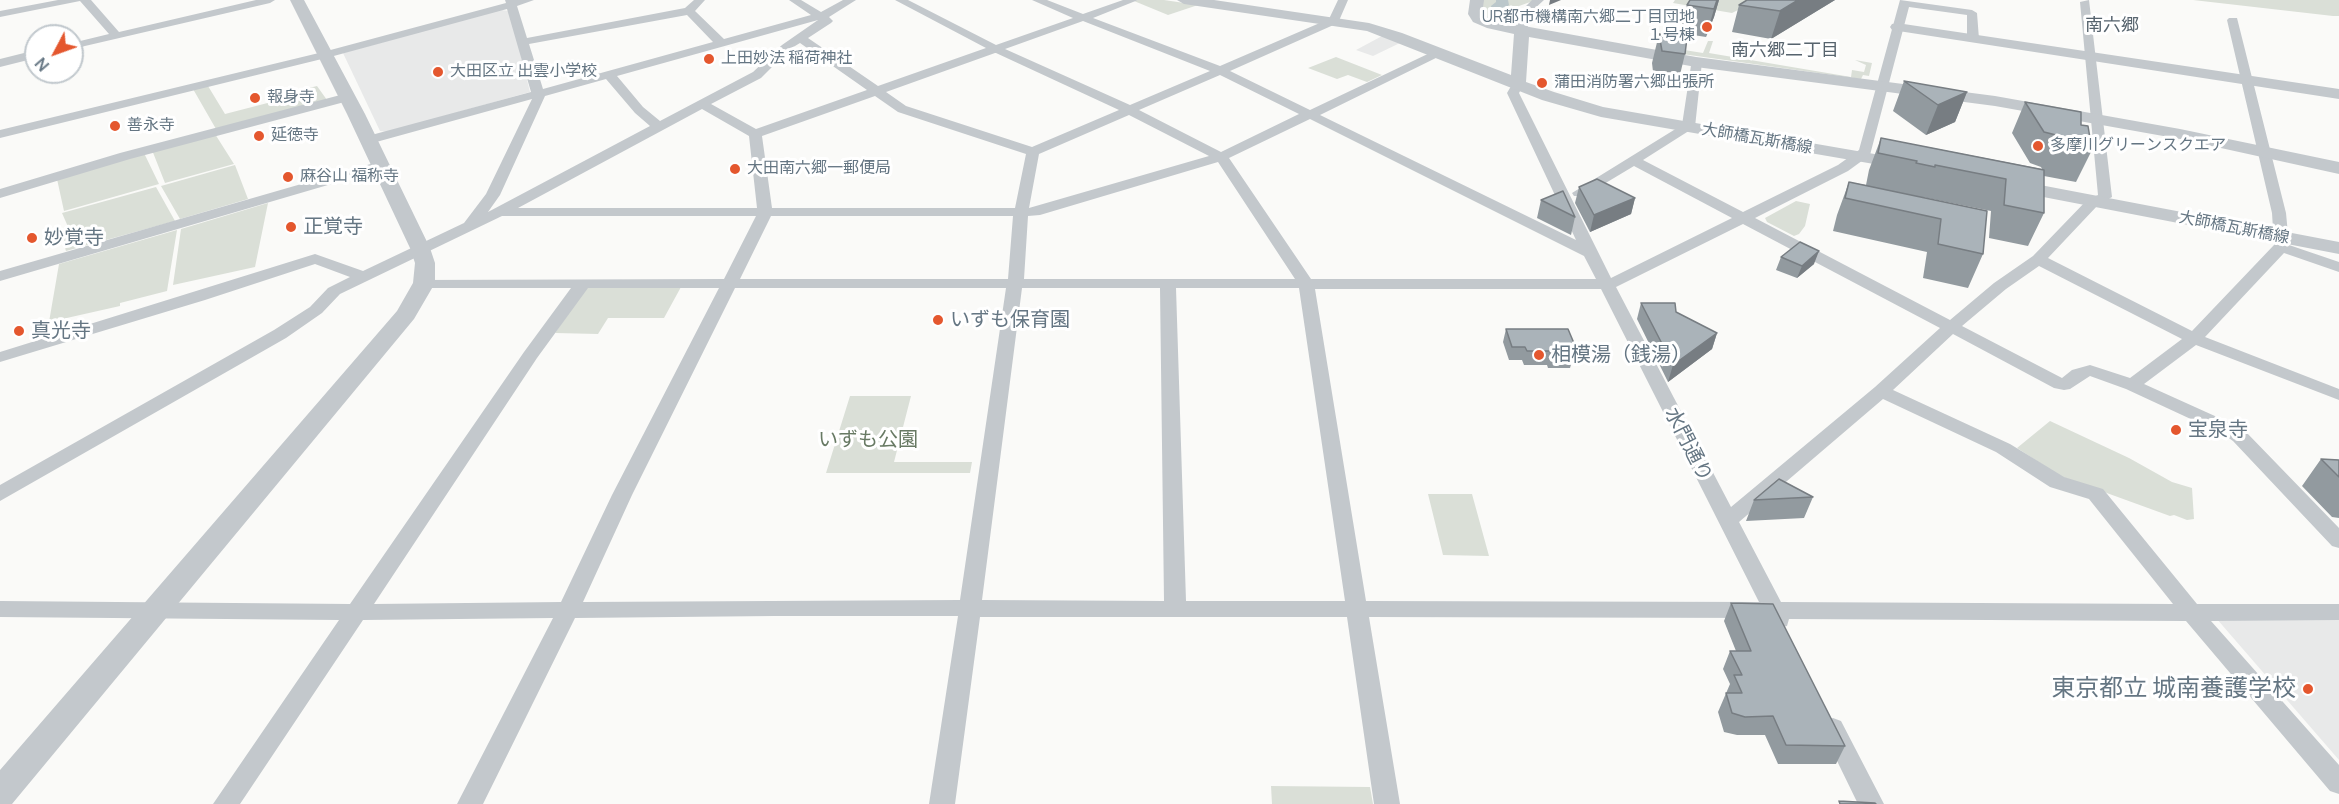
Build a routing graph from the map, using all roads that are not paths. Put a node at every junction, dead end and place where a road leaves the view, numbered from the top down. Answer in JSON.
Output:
{"nodes":[{"id":1,"x":75,"y":0,"type":"edge"},
{"id":2,"x":85,"y":0,"type":"edge"},
{"id":3,"x":270,"y":0,"type":"edge"},
{"id":4,"x":297,"y":0,"type":"edge"},
{"id":5,"x":529,"y":0,"type":"edge"},
{"id":6,"x":700,"y":0,"type":"edge"},
{"id":7,"x":794,"y":0,"type":"edge"},
{"id":8,"x":851,"y":0,"type":"edge"},
{"id":9,"x":900,"y":0,"type":"edge"},
{"id":10,"x":1037,"y":0,"type":"edge"},
{"id":11,"x":1133,"y":0,"type":"edge"},
{"id":12,"x":1184,"y":0,"type":"edge"},
{"id":13,"x":1343,"y":0,"type":"edge"},
{"id":14,"x":1477,"y":0,"type":"edge"},
{"id":15,"x":1539,"y":0,"type":"edge"},
{"id":16,"x":511,"y":2,"type":"edge"},
{"id":17,"x":1905,"y":2,"type":"edge"},
{"id":18,"x":2085,"y":2,"type":"dead end"},
{"id":19,"x":689,"y":11,"type":"junction"},
{"id":20,"x":0,"y":14,"type":"edge"},
{"id":21,"x":819,"y":16,"type":"junction"},
{"id":22,"x":1082,"y":18,"type":"junction"},
{"id":23,"x":2233,"y":20,"type":"dead end"},
{"id":24,"x":1334,"y":21,"type":"junction"},
{"id":25,"x":1897,"y":27,"type":"junction"},
{"id":26,"x":1522,"y":31,"type":"junction"},
{"id":27,"x":117,"y":36,"type":"junction"},
{"id":28,"x":801,"y":38,"type":"junction"},
{"id":29,"x":1973,"y":39,"type":"junction"},
{"id":30,"x":522,"y":42,"type":"junction"},
{"id":31,"x":84,"y":43,"type":"edge"},
{"id":32,"x":721,"y":43,"type":"junction"},
{"id":33,"x":995,"y":48,"type":"junction"},
{"id":34,"x":1438,"y":53,"type":"junction"},
{"id":35,"x":326,"y":55,"type":"junction"},
{"id":36,"x":24,"y":57,"type":"edge"},
{"id":37,"x":2092,"y":57,"type":"junction"},
{"id":38,"x":1696,"y":62,"type":"junction"},
{"id":39,"x":0,"y":63,"type":"edge"},
{"id":40,"x":1219,"y":70,"type":"junction"},
{"id":41,"x":609,"y":74,"type":"junction"},
{"id":42,"x":2247,"y":80,"type":"junction"},
{"id":43,"x":1518,"y":84,"type":"junction"},
{"id":44,"x":1881,"y":87,"type":"junction"},
{"id":45,"x":876,"y":91,"type":"junction"},
{"id":46,"x":538,"y":93,"type":"junction"},
{"id":47,"x":2339,"y":94,"type":"edge"},
{"id":48,"x":348,"y":97,"type":"junction"},
{"id":49,"x":703,"y":105,"type":"junction"},
{"id":50,"x":1129,"y":110,"type":"junction"},
{"id":51,"x":1308,"y":114,"type":"junction"},
{"id":52,"x":2097,"y":120,"type":"junction"},
{"id":53,"x":659,"y":127,"type":"junction"},
{"id":54,"x":1688,"y":127,"type":"junction"},
{"id":55,"x":0,"y":134,"type":"edge"},
{"id":56,"x":755,"y":134,"type":"junction"},
{"id":57,"x":369,"y":140,"type":"junction"},
{"id":58,"x":2262,"y":150,"type":"junction"},
{"id":59,"x":1034,"y":152,"type":"junction"},
{"id":60,"x":1221,"y":157,"type":"junction"},
{"id":61,"x":1860,"y":157,"type":"junction"},
{"id":62,"x":1633,"y":160,"type":"junction"},
{"id":63,"x":381,"y":165,"type":"junction"},
{"id":64,"x":1915,"y":167,"type":"edge"},
{"id":65,"x":2339,"y":168,"type":"edge"},
{"id":66,"x":1995,"y":182,"type":"edge"},
{"id":67,"x":0,"y":194,"type":"edge"},
{"id":68,"x":1564,"y":201,"type":"junction"},
{"id":69,"x":2093,"y":202,"type":"junction"},
{"id":70,"x":499,"y":212,"type":"junction"},
{"id":71,"x":765,"y":213,"type":"junction"},
{"id":72,"x":1021,"y":213,"type":"junction"},
{"id":73,"x":1742,"y":217,"type":"junction"},
{"id":74,"x":470,"y":225,"type":"junction"},
{"id":75,"x":2281,"y":242,"type":"junction"},
{"id":76,"x":420,"y":248,"type":"junction"},
{"id":77,"x":2339,"y":248,"type":"edge"},
{"id":78,"x":1591,"y":253,"type":"junction"},
{"id":79,"x":2038,"y":259,"type":"junction"},
{"id":80,"x":2339,"y":267,"type":"edge"},
{"id":81,"x":0,"y":276,"type":"edge"},
{"id":82,"x":364,"y":277,"type":"junction"},
{"id":83,"x":424,"y":283,"type":"junction"},
{"id":84,"x":583,"y":283,"type":"junction"},
{"id":85,"x":731,"y":283,"type":"junction"},
{"id":86,"x":1015,"y":284,"type":"junction"},
{"id":87,"x":1167,"y":284,"type":"junction"},
{"id":88,"x":1306,"y":284,"type":"junction"},
{"id":89,"x":1607,"y":284,"type":"junction"},
{"id":90,"x":1950,"y":328,"type":"junction"},
{"id":91,"x":2193,"y":338,"type":"junction"},
{"id":92,"x":0,"y":357,"type":"edge"},
{"id":93,"x":2132,"y":385,"type":"junction"},
{"id":94,"x":1881,"y":391,"type":"junction"},
{"id":95,"x":2339,"y":395,"type":"edge"},
{"id":96,"x":0,"y":494,"type":"edge"},
{"id":97,"x":1727,"y":521,"type":"junction"},
{"id":98,"x":2339,"y":541,"type":"edge"},
{"id":99,"x":0,"y":609,"type":"edge"},
{"id":100,"x":156,"y":609,"type":"junction"},
{"id":101,"x":568,"y":610,"type":"junction"},
{"id":102,"x":969,"y":610,"type":"junction"},
{"id":103,"x":1175,"y":610,"type":"junction"},
{"id":104,"x":1357,"y":610,"type":"junction"},
{"id":105,"x":1774,"y":610,"type":"junction"},
{"id":106,"x":356,"y":612,"type":"junction"},
{"id":107,"x":2339,"y":612,"type":"edge"},
{"id":108,"x":2192,"y":613,"type":"junction"},
{"id":109,"x":1791,"y":645,"type":"edge"},
{"id":110,"x":1821,"y":706,"type":"edge"},
{"id":111,"x":2339,"y":783,"type":"edge"},
{"id":112,"x":0,"y":794,"type":"edge"},
{"id":113,"x":226,"y":804,"type":"edge"},
{"id":114,"x":470,"y":804,"type":"edge"},
{"id":115,"x":942,"y":804,"type":"edge"},
{"id":116,"x":1387,"y":804,"type":"edge"},
{"id":117,"x":1871,"y":804,"type":"edge"}],
"edges":[{"from":1,"to":20,"type":"street"},
{"from":2,"to":27,"type":"street"},
{"from":3,"to":27,"type":"street"},
{"from":4,"to":35,"type":"street"},
{"from":5,"to":16,"type":"street"},
{"from":6,"to":19,"type":"street"},
{"from":7,"to":21,"type":"street"},
{"from":8,"to":21,"type":"street"},
{"from":9,"to":33,"type":"street"},
{"from":10,"to":22,"type":"street"},
{"from":11,"to":22,"type":"street"},
{"from":12,"to":24,"type":"street","name":"大師橋瓦斯橋線"},
{"from":13,"to":24,"type":"street"},
{"from":14,"to":26,"type":"street"},
{"from":15,"to":26,"type":"street"},
{"from":16,"to":30,"type":"street"},
{"from":16,"to":35,"type":"street"},
{"from":17,"to":25,"type":"street"},
{"from":17,"to":29,"type":"street"},
{"from":18,"to":37,"type":"street"},
{"from":19,"to":30,"type":"street"},
{"from":19,"to":32,"type":"street"},
{"from":21,"to":28,"type":"street"},
{"from":21,"to":32,"type":"street"},
{"from":22,"to":33,"type":"street"},
{"from":22,"to":40,"type":"street"},
{"from":23,"to":42,"type":"street"},
{"from":24,"to":34,"type":"street","name":"大師橋瓦斯橋線"},
{"from":24,"to":40,"type":"street"},
{"from":25,"to":29,"type":"street"},
{"from":25,"to":44,"type":"street"},
{"from":26,"to":38,"type":"street"},
{"from":26,"to":43,"type":"street"},
{"from":27,"to":31,"type":"street"},
{"from":28,"to":45,"type":"street"},
{"from":28,"to":49,"type":"street"},
{"from":29,"to":37,"type":"street"},
{"from":30,"to":46,"type":"street"},
{"from":32,"to":41,"type":"street"},
{"from":33,"to":45,"type":"street"},
{"from":33,"to":50,"type":"street"},
{"from":34,"to":43,"type":"street","name":"大師橋瓦斯橋線"},
{"from":34,"to":51,"type":"street"},
{"from":35,"to":48,"type":"street"},
{"from":35,"to":55,"type":"street"},
{"from":36,"to":39,"type":"street"},
{"from":37,"to":42,"type":"street"},
{"from":37,"to":52,"type":"street"},
{"from":38,"to":44,"type":"street"},
{"from":38,"to":54,"type":"street"},
{"from":40,"to":50,"type":"street"},
{"from":40,"to":51,"type":"street"},
{"from":41,"to":46,"type":"street"},
{"from":41,"to":53,"type":"street"},
{"from":42,"to":47,"type":"street"},
{"from":42,"to":58,"type":"street"},
{"from":43,"to":54,"type":"street","name":"大師橋瓦斯橋線"},
{"from":43,"to":68,"type":"street","name":"水門通り"},
{"from":44,"to":52,"type":"street"},
{"from":44,"to":61,"type":"street"},
{"from":45,"to":56,"type":"street"},
{"from":45,"to":59,"type":"street"},
{"from":46,"to":57,"type":"street"},
{"from":46,"to":74,"type":"street"},
{"from":48,"to":57,"type":"street"},
{"from":48,"to":67,"type":"street"},
{"from":49,"to":53,"type":"street"},
{"from":49,"to":56,"type":"street"},
{"from":50,"to":59,"type":"street"},
{"from":50,"to":60,"type":"street"},
{"from":51,"to":60,"type":"street"},
{"from":51,"to":78,"type":"street"},
{"from":52,"to":58,"type":"street"},
{"from":52,"to":69,"type":"street"},
{"from":53,"to":70,"type":"street"},
{"from":54,"to":61,"type":"street","name":"大師橋瓦斯橋線"},
{"from":54,"to":62,"type":"street"},
{"from":56,"to":71,"type":"street"},
{"from":57,"to":63,"type":"street"},
{"from":58,"to":65,"type":"street"},
{"from":58,"to":75,"type":"street"},
{"from":59,"to":72,"type":"street"},
{"from":60,"to":72,"type":"street"},
{"from":60,"to":88,"type":"street"},
{"from":61,"to":64,"type":"street","name":"大師橋瓦斯橋線"},
{"from":61,"to":73,"type":"street"},
{"from":62,"to":68,"type":"street"},
{"from":62,"to":73,"type":"street"},
{"from":63,"to":76,"type":"street"},
{"from":63,"to":81,"type":"street"},
{"from":66,"to":69,"type":"street","name":"大師橋瓦斯橋線"},
{"from":68,"to":78,"type":"street","name":"水門通り"},
{"from":69,"to":75,"type":"street","name":"大師橋瓦斯橋線"},
{"from":69,"to":79,"type":"street"},
{"from":70,"to":71,"type":"street"},
{"from":70,"to":74,"type":"street"},
{"from":71,"to":72,"type":"street"},
{"from":71,"to":85,"type":"street"},
{"from":72,"to":86,"type":"street"},
{"from":73,"to":89,"type":"street"},
{"from":73,"to":90,"type":"street"},
{"from":74,"to":76,"type":"street"},
{"from":75,"to":77,"type":"street","name":"大師橋瓦斯橋線"},
{"from":75,"to":80,"type":"street"},
{"from":75,"to":91,"type":"street"},
{"from":76,"to":82,"type":"street"},
{"from":76,"to":83,"type":"street"},
{"from":78,"to":89,"type":"street","name":"水門通り"},
{"from":79,"to":90,"type":"street"},
{"from":79,"to":91,"type":"street"},
{"from":82,"to":92,"type":"street"},
{"from":82,"to":96,"type":"street"},
{"from":83,"to":84,"type":"street"},
{"from":83,"to":100,"type":"street"},
{"from":84,"to":85,"type":"street"},
{"from":84,"to":106,"type":"street"},
{"from":85,"to":86,"type":"street"},
{"from":85,"to":101,"type":"street"},
{"from":86,"to":87,"type":"street"},
{"from":86,"to":102,"type":"street"},
{"from":87,"to":88,"type":"street"},
{"from":87,"to":103,"type":"street"},
{"from":88,"to":89,"type":"street"},
{"from":88,"to":104,"type":"street"},
{"from":89,"to":97,"type":"street","name":"水門通り"},
{"from":90,"to":93,"type":"street"},
{"from":90,"to":94,"type":"street"},
{"from":91,"to":93,"type":"street"},
{"from":91,"to":95,"type":"street"},
{"from":93,"to":98,"type":"street"},
{"from":94,"to":97,"type":"street"},
{"from":94,"to":108,"type":"street"},
{"from":97,"to":105,"type":"street","name":"水門通り"},
{"from":99,"to":100,"type":"street"},
{"from":100,"to":106,"type":"street"},
{"from":100,"to":112,"type":"street"},
{"from":101,"to":102,"type":"street"},
{"from":101,"to":106,"type":"street"},
{"from":101,"to":114,"type":"street"},
{"from":102,"to":103,"type":"street"},
{"from":102,"to":115,"type":"street"},
{"from":103,"to":104,"type":"street"},
{"from":104,"to":105,"type":"street"},
{"from":104,"to":116,"type":"street"},
{"from":105,"to":108,"type":"street"},
{"from":105,"to":109,"type":"street","name":"水門通り"},
{"from":106,"to":113,"type":"street"},
{"from":107,"to":108,"type":"street"},
{"from":108,"to":111,"type":"street"},
{"from":110,"to":117,"type":"street"}]}
